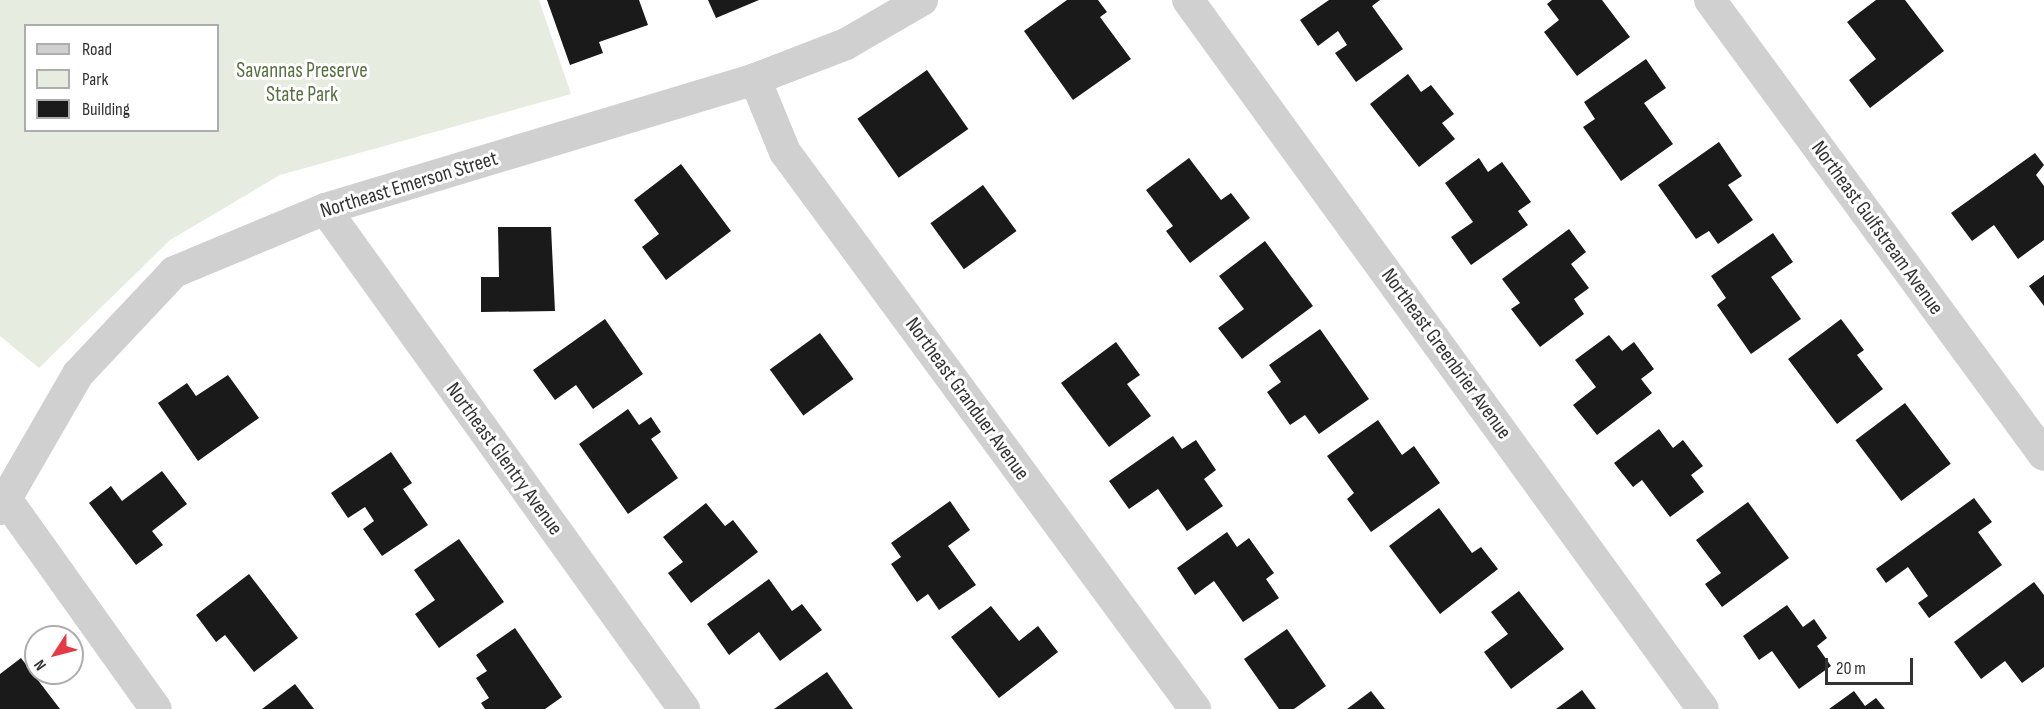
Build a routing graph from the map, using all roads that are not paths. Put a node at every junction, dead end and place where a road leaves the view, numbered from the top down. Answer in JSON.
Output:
{"nodes":[{"id":1,"x":922,"y":0,"type":"edge"},
{"id":2,"x":1188,"y":0,"type":"edge"},
{"id":3,"x":1710,"y":0,"type":"edge"},
{"id":4,"x":755,"y":79,"type":"junction"},
{"id":5,"x":325,"y":209,"type":"junction"},
{"id":6,"x":2044,"y":455,"type":"edge"},
{"id":7,"x":3,"y":504,"type":"edge"},
{"id":8,"x":156,"y":709,"type":"edge"},
{"id":9,"x":684,"y":709,"type":"edge"},
{"id":10,"x":1195,"y":709,"type":"edge"},
{"id":11,"x":1703,"y":709,"type":"edge"}],
"edges":[{"from":1,"to":4,"type":"street","name":"Northeast Emerson Street"},
{"from":2,"to":11,"type":"street","name":"Northeast Greenbrier Avenue"},
{"from":3,"to":6,"type":"street","name":"Northeast Gulfstream Avenue"},
{"from":4,"to":5,"type":"street","name":"Northeast Emerson Street"},
{"from":4,"to":10,"type":"street","name":"Northeast Granduer Avenue"},
{"from":5,"to":7,"type":"street","name":"Northeast Emerson Street"},
{"from":5,"to":9,"type":"street","name":"Northeast Glentry Avenue"},
{"from":7,"to":8,"type":"street"}]}
